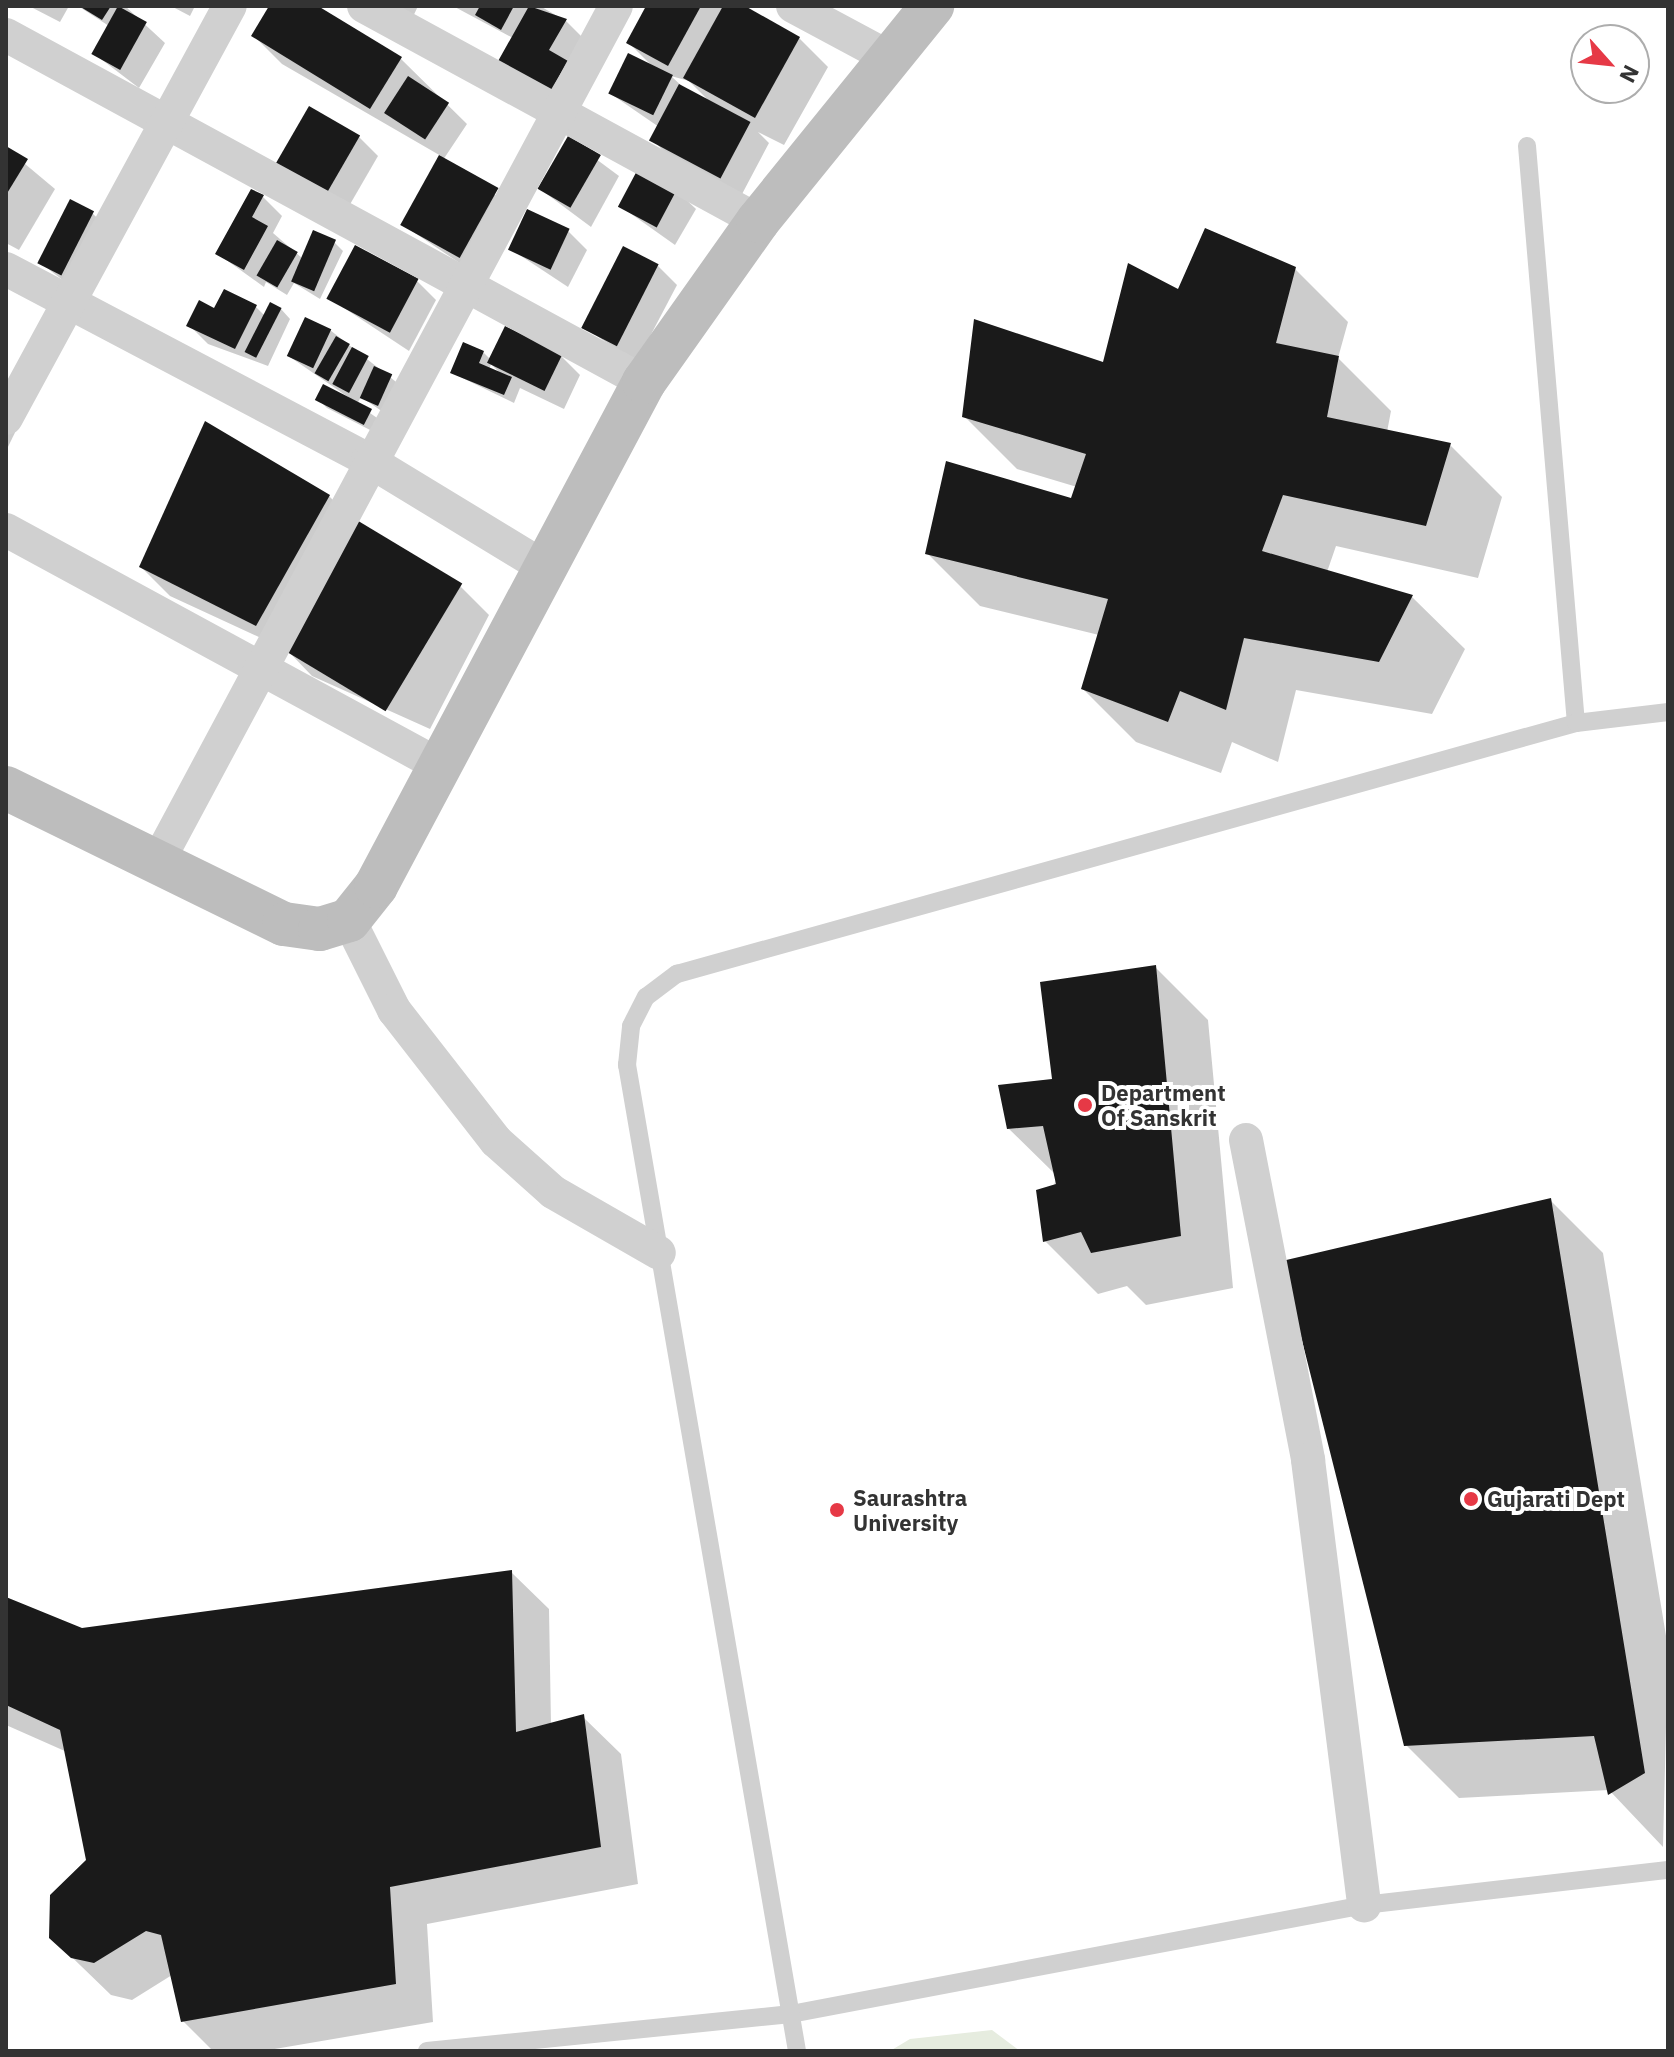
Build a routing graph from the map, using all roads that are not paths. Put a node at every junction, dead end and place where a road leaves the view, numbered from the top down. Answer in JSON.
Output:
{"nodes":[{"id":1,"x":230,"y":6,"type":"edge"},
{"id":2,"x":364,"y":6,"type":"edge"},
{"id":3,"x":616,"y":6,"type":"edge"},
{"id":4,"x":793,"y":6,"type":"edge"},
{"id":5,"x":932,"y":6,"type":"edge"},
{"id":6,"x":6,"y":35,"type":"edge"},
{"id":7,"x":890,"y":58,"type":"junction"},
{"id":8,"x":558,"y":111,"type":"junction"},
{"id":9,"x":167,"y":121,"type":"junction"},
{"id":10,"x":1527,"y":146,"type":"dead end"},
{"id":11,"x":758,"y":221,"type":"junction"},
{"id":12,"x":6,"y":269,"type":"edge"},
{"id":13,"x":465,"y":282,"type":"junction"},
{"id":14,"x":68,"y":300,"type":"junction"},
{"id":15,"x":644,"y":382,"type":"junction"},
{"id":16,"x":6,"y":418,"type":"edge"},
{"id":17,"x":368,"y":460,"type":"junction"},
{"id":18,"x":6,"y":530,"type":"edge"},
{"id":19,"x":541,"y":565,"type":"junction"},
{"id":20,"x":260,"y":667,"type":"junction"},
{"id":21,"x":1668,"y":712,"type":"edge"},
{"id":22,"x":1576,"y":723,"type":"junction"},
{"id":23,"x":441,"y":766,"type":"junction"},
{"id":24,"x":6,"y":788,"type":"edge"},
{"id":25,"x":157,"y":863,"type":"junction"},
{"id":26,"x":349,"y":920,"type":"junction"},
{"id":27,"x":1246,"y":1140,"type":"dead end"},
{"id":28,"x":659,"y":1253,"type":"junction"},
{"id":29,"x":1668,"y":1870,"type":"edge"},
{"id":30,"x":1364,"y":1905,"type":"junction"},
{"id":31,"x":791,"y":2014,"type":"junction"},
{"id":32,"x":427,"y":2051,"type":"edge"},
{"id":33,"x":797,"y":2051,"type":"edge"}],
"edges":[{"from":1,"to":9,"type":"street"},
{"from":2,"to":8,"type":"street"},
{"from":3,"to":8,"type":"street"},
{"from":4,"to":7,"type":"street"},
{"from":5,"to":7,"type":"street"},
{"from":6,"to":9,"type":"street"},
{"from":7,"to":11,"type":"street"},
{"from":8,"to":11,"type":"street"},
{"from":8,"to":13,"type":"street"},
{"from":9,"to":13,"type":"street"},
{"from":9,"to":14,"type":"street"},
{"from":10,"to":22,"type":"lane"},
{"from":11,"to":15,"type":"street"},
{"from":12,"to":14,"type":"street"},
{"from":13,"to":15,"type":"street"},
{"from":13,"to":17,"type":"street"},
{"from":14,"to":16,"type":"street"},
{"from":14,"to":17,"type":"street"},
{"from":15,"to":19,"type":"street"},
{"from":17,"to":19,"type":"street"},
{"from":17,"to":20,"type":"street"},
{"from":18,"to":20,"type":"street"},
{"from":19,"to":23,"type":"street"},
{"from":20,"to":23,"type":"street"},
{"from":20,"to":25,"type":"street"},
{"from":21,"to":22,"type":"lane"},
{"from":22,"to":28,"type":"lane"},
{"from":23,"to":26,"type":"street"},
{"from":24,"to":25,"type":"street"},
{"from":25,"to":26,"type":"street"},
{"from":26,"to":28,"type":"street"},
{"from":27,"to":30,"type":"street"},
{"from":28,"to":31,"type":"lane"},
{"from":29,"to":30,"type":"lane"},
{"from":30,"to":31,"type":"lane"},
{"from":31,"to":32,"type":"lane"},
{"from":31,"to":33,"type":"lane"}]}
